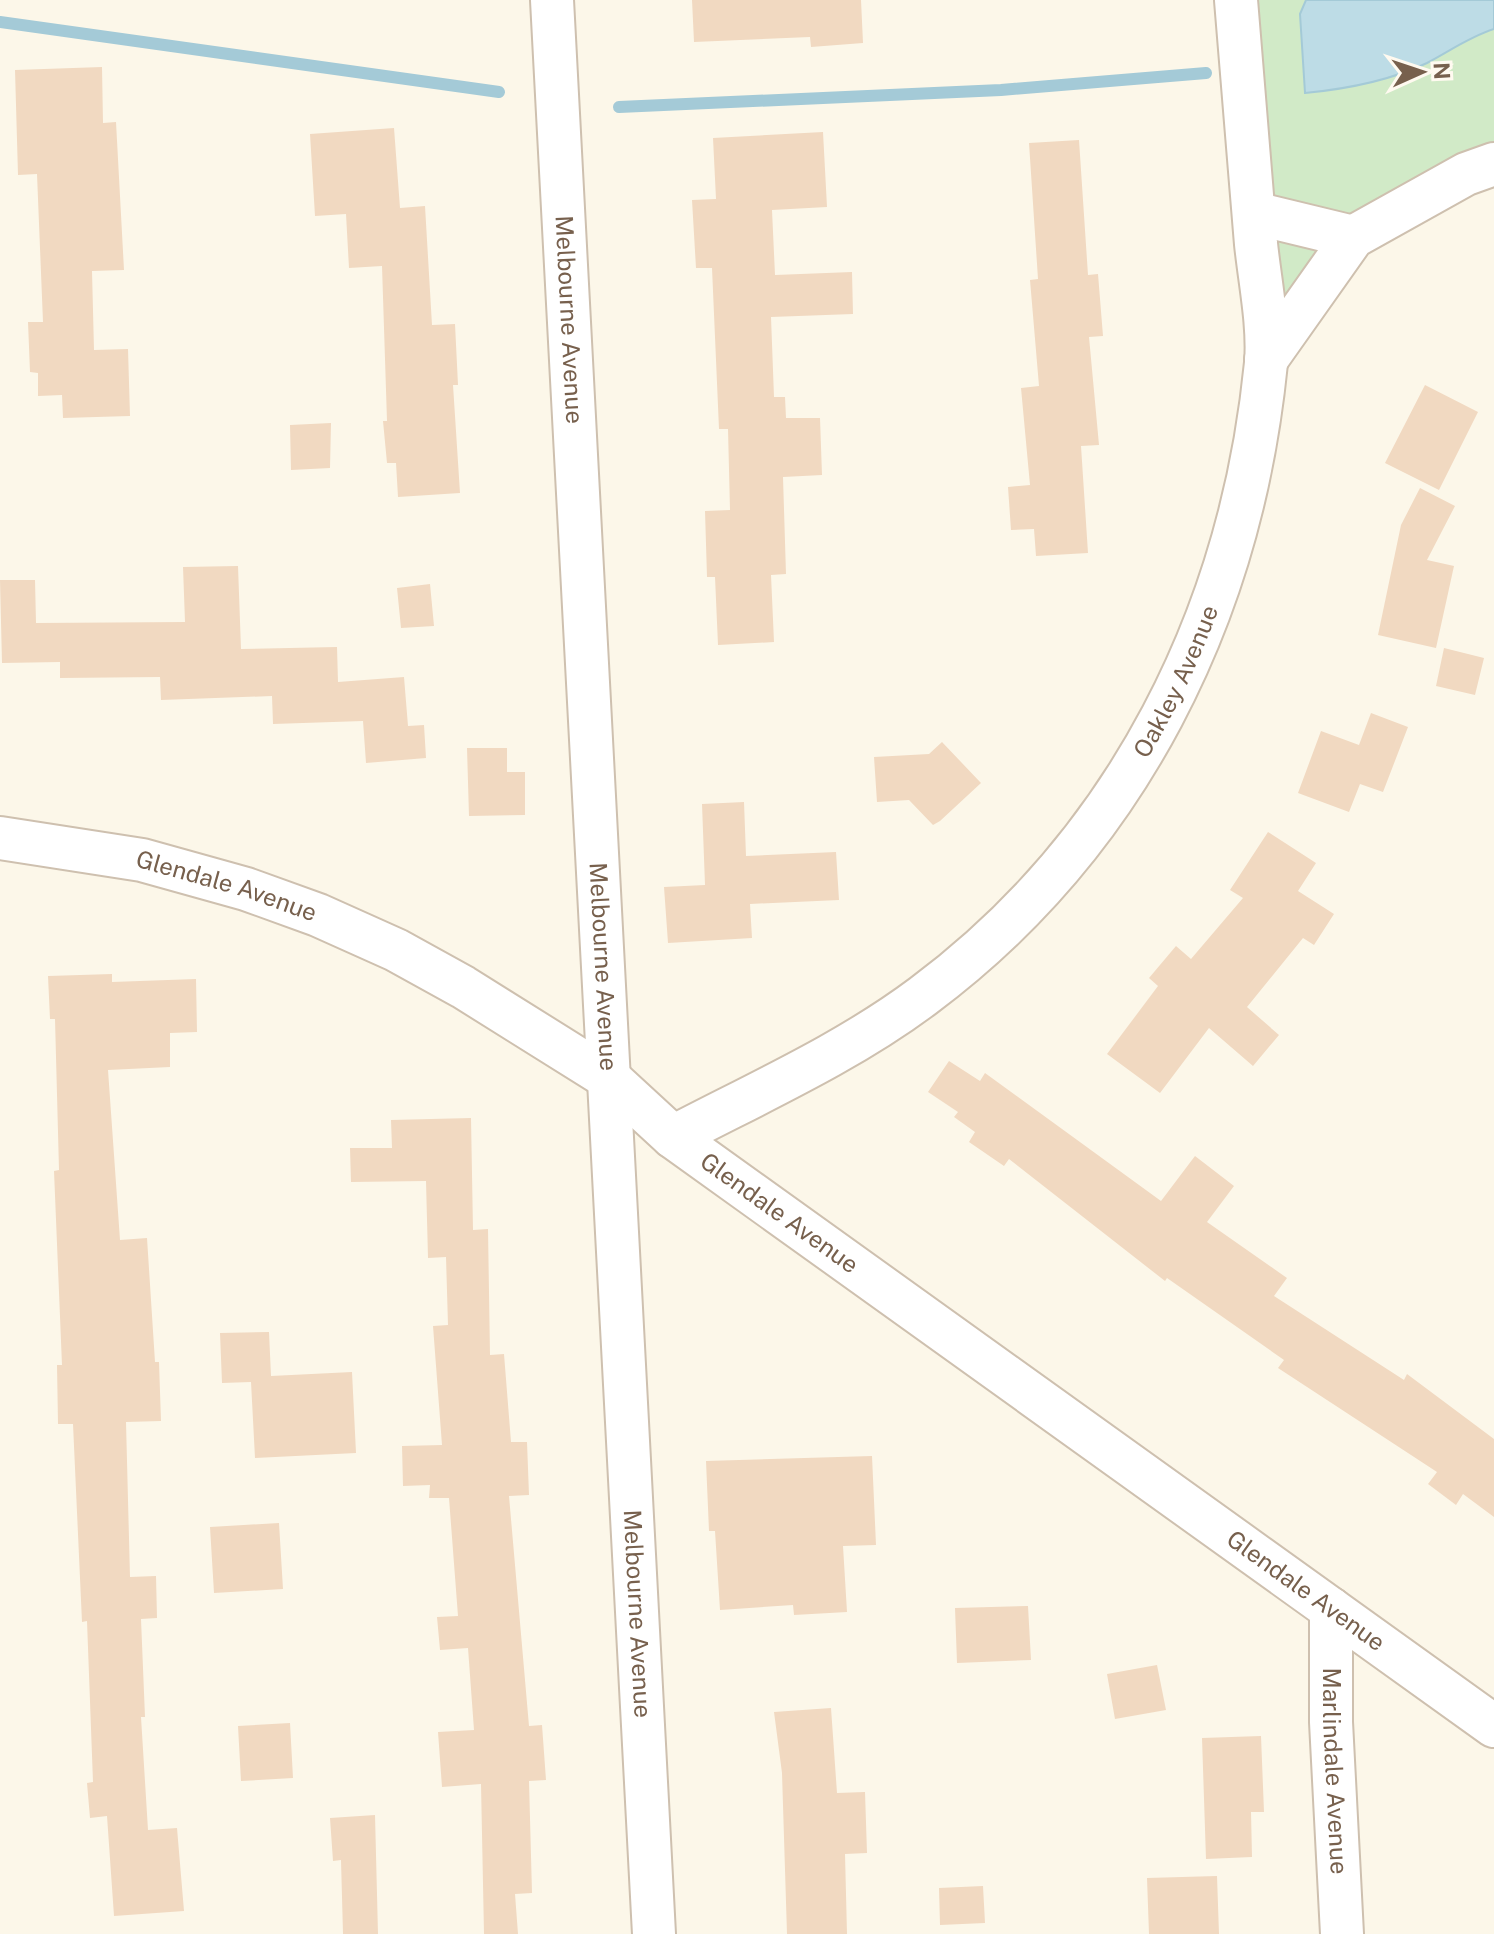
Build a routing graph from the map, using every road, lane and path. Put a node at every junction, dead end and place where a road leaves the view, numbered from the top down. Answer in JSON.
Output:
{"nodes":[{"id":1,"x":552,"y":0,"type":"edge"},
{"id":2,"x":1236,"y":0,"type":"edge"},
{"id":3,"x":1494,"y":164,"type":"edge"},
{"id":4,"x":1254,"y":213,"type":"junction"},
{"id":5,"x":1353,"y":237,"type":"junction"},
{"id":6,"x":1266,"y":360,"type":"junction"},
{"id":7,"x":0,"y":838,"type":"edge"},
{"id":8,"x":610,"y":1079,"type":"junction"},
{"id":9,"x":673,"y":1137,"type":"junction"},
{"id":10,"x":1331,"y":1609,"type":"junction"},
{"id":11,"x":1494,"y":1726,"type":"edge"},
{"id":12,"x":654,"y":1934,"type":"edge"},
{"id":13,"x":1342,"y":1934,"type":"edge"}],
"edges":[{"from":1,"to":8,"type":"street","name":"Melbourne Avenue"},
{"from":2,"to":4,"type":"street","name":"Oakley Avenue"},
{"from":3,"to":5,"type":"street"},
{"from":4,"to":5,"type":"street"},
{"from":4,"to":6,"type":"street","name":"Oakley Avenue"},
{"from":5,"to":6,"type":"street"},
{"from":6,"to":9,"type":"street","name":"Oakley Avenue"},
{"from":7,"to":8,"type":"street","name":"Glendale Avenue"},
{"from":8,"to":9,"type":"street","name":"Glendale Avenue"},
{"from":8,"to":12,"type":"street","name":"Melbourne Avenue"},
{"from":9,"to":10,"type":"street","name":"Glendale Avenue"},
{"from":10,"to":11,"type":"street","name":"Glendale Avenue"},
{"from":10,"to":13,"type":"street","name":"Marlindale Avenue"}]}
